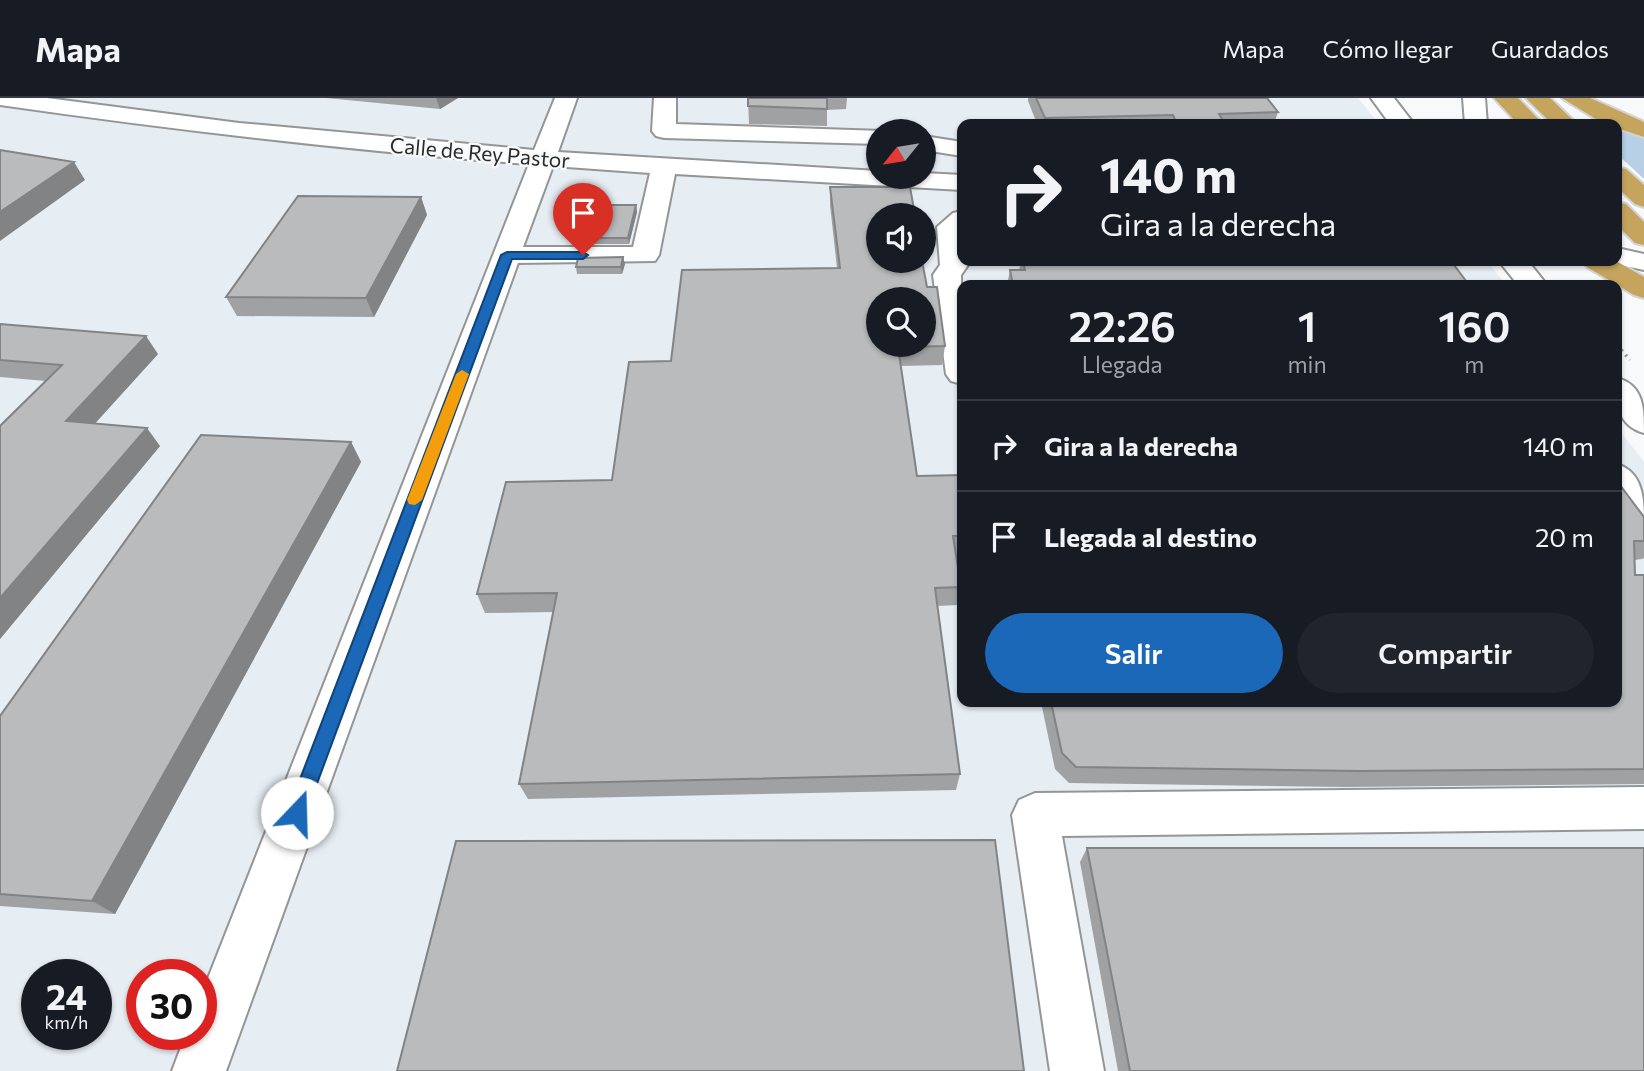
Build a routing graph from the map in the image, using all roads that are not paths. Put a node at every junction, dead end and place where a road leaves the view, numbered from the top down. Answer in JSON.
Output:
{"nodes":[{"id":1,"x":0,"y":98,"type":"edge"},
{"id":2,"x":566,"y":98,"type":"edge"},
{"id":3,"x":665,"y":98,"type":"edge"},
{"id":4,"x":1382,"y":98,"type":"edge"},
{"id":5,"x":1474,"y":98,"type":"edge"},
{"id":6,"x":1505,"y":98,"type":"edge"},
{"id":7,"x":1538,"y":98,"type":"edge"},
{"id":8,"x":1573,"y":98,"type":"edge"},
{"id":9,"x":1398,"y":119,"type":"edge"},
{"id":10,"x":1476,"y":119,"type":"edge"},
{"id":11,"x":1526,"y":119,"type":"edge"},
{"id":12,"x":1560,"y":119,"type":"edge"},
{"id":13,"x":1612,"y":119,"type":"edge"},
{"id":14,"x":1622,"y":122,"type":"edge"},
{"id":15,"x":1644,"y":130,"type":"edge"},
{"id":16,"x":866,"y":137,"type":"edge"},
{"id":17,"x":842,"y":138,"type":"junction"},
{"id":18,"x":936,"y":145,"type":"edge"},
{"id":19,"x":957,"y":148,"type":"edge"},
{"id":20,"x":543,"y":158,"type":"junction"},
{"id":21,"x":664,"y":167,"type":"junction"},
{"id":22,"x":836,"y":177,"type":"junction"},
{"id":23,"x":1622,"y":179,"type":"edge"},
{"id":24,"x":957,"y":182,"type":"edge"},
{"id":25,"x":1644,"y":199,"type":"edge"},
{"id":26,"x":1622,"y":215,"type":"edge"},
{"id":27,"x":957,"y":223,"type":"edge"},
{"id":28,"x":1644,"y":237,"type":"edge"},
{"id":29,"x":507,"y":255,"type":"junction"},
{"id":30,"x":1622,"y":257,"type":"edge"},
{"id":31,"x":1644,"y":262,"type":"edge"},
{"id":32,"x":1517,"y":266,"type":"edge"},
{"id":33,"x":1605,"y":266,"type":"edge"},
{"id":34,"x":1529,"y":280,"type":"edge"},
{"id":35,"x":1644,"y":289,"type":"edge"},
{"id":36,"x":957,"y":341,"type":"edge"},
{"id":37,"x":1622,"y":483,"type":"edge"},
{"id":38,"x":1644,"y":513,"type":"edge"},
{"id":39,"x":1644,"y":808,"type":"edge"},
{"id":40,"x":199,"y":1071,"type":"edge"},
{"id":41,"x":1077,"y":1071,"type":"edge"}],
"edges":[{"from":1,"to":20,"type":"street","name":"Calle de Rey Pastor"},
{"from":2,"to":20,"type":"street"},
{"from":3,"to":17,"type":"street"},
{"from":4,"to":9,"type":"street"},
{"from":5,"to":10,"type":"street"},
{"from":6,"to":11,"type":"highway"},
{"from":7,"to":12,"type":"highway"},
{"from":8,"to":13,"type":"highway"},
{"from":14,"to":15,"type":"highway"},
{"from":16,"to":17,"type":"street"},
{"from":17,"to":22,"type":"street"},
{"from":18,"to":19,"type":"street"},
{"from":20,"to":21,"type":"street","name":"Calle de Rey Pastor"},
{"from":20,"to":29,"type":"street"},
{"from":21,"to":22,"type":"street","name":"Calle de Rey Pastor"},
{"from":21,"to":29,"type":"street"},
{"from":22,"to":24,"type":"street","name":"Calle de Rey Pastor"},
{"from":23,"to":25,"type":"highway"},
{"from":26,"to":28,"type":"highway"},
{"from":27,"to":36,"type":"street"},
{"from":29,"to":40,"type":"street"},
{"from":30,"to":31,"type":"street"},
{"from":32,"to":34,"type":"street"},
{"from":33,"to":35,"type":"highway"},
{"from":37,"to":38,"type":"street"},
{"from":39,"to":41,"type":"street"}]}
